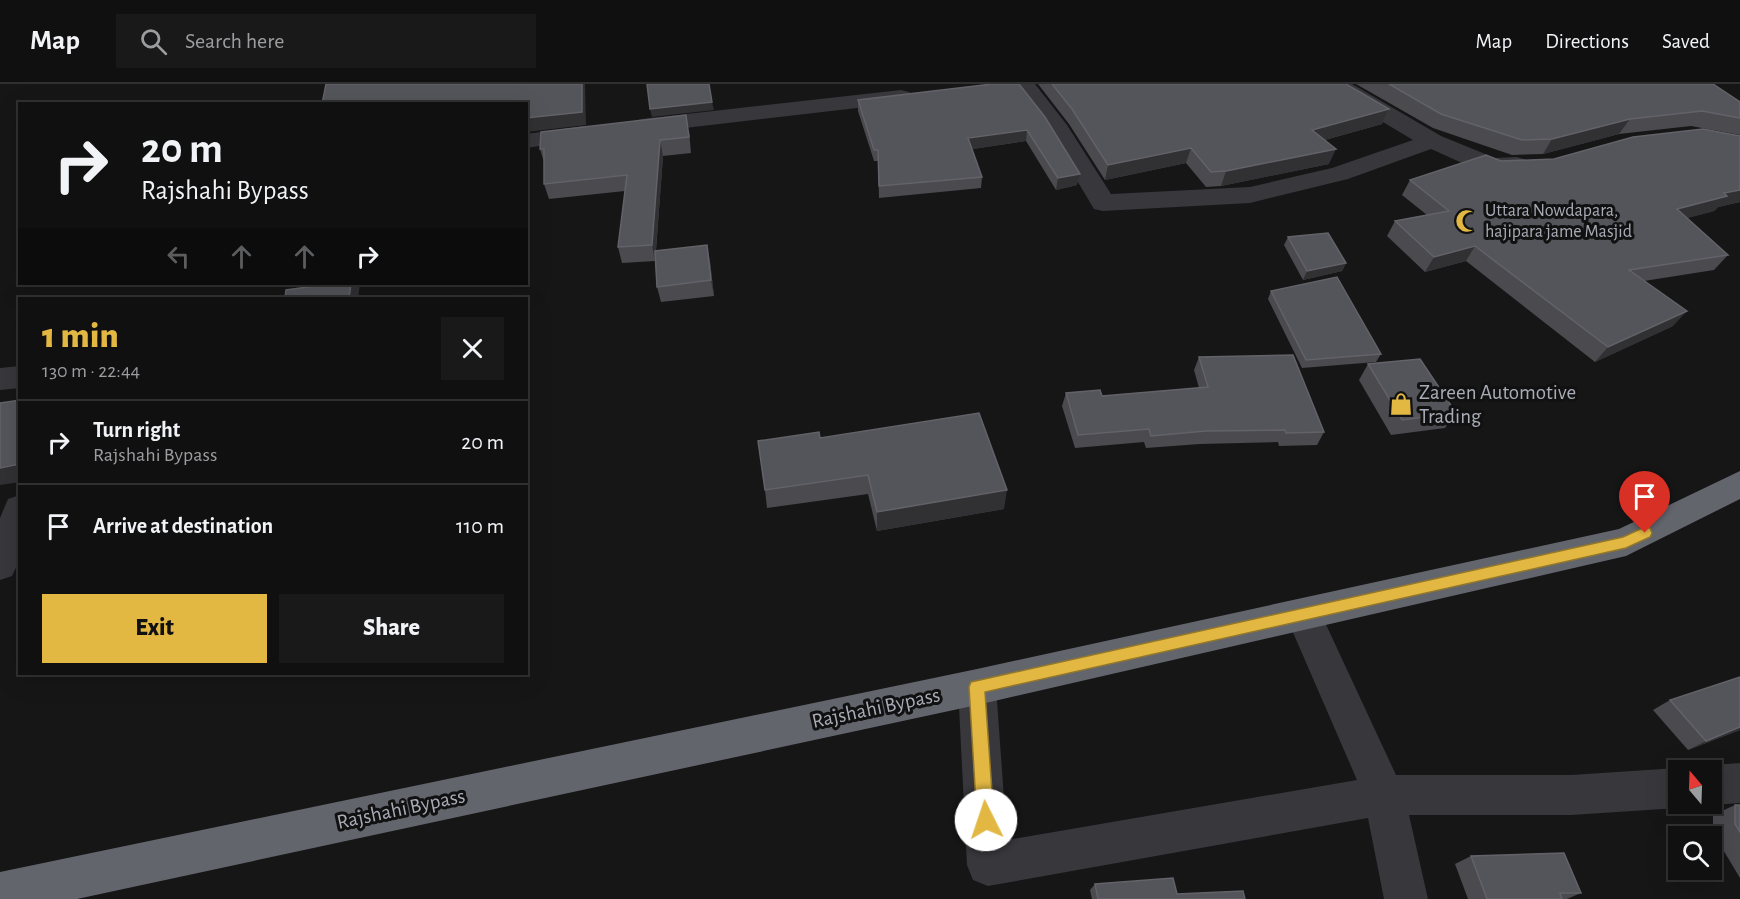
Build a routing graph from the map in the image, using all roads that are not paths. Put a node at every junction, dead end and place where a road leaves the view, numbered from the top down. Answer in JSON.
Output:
{"nodes":[{"id":1,"x":1013,"y":84,"type":"edge"},
{"id":2,"x":1336,"y":84,"type":"edge"},
{"id":3,"x":928,"y":94,"type":"edge"},
{"id":4,"x":528,"y":141,"type":"edge"},
{"id":5,"x":1432,"y":141,"type":"junction"},
{"id":6,"x":1544,"y":164,"type":"edge"},
{"id":7,"x":18,"y":377,"type":"edge"},
{"id":8,"x":0,"y":379,"type":"edge"},
{"id":9,"x":1740,"y":484,"type":"edge"},
{"id":10,"x":18,"y":515,"type":"edge"},
{"id":11,"x":0,"y":565,"type":"edge"},
{"id":12,"x":1303,"y":614,"type":"junction"},
{"id":13,"x":977,"y":687,"type":"junction"},
{"id":14,"x":1740,"y":783,"type":"edge"},
{"id":15,"x":1722,"y":784,"type":"edge"},
{"id":16,"x":1668,"y":789,"type":"edge"},
{"id":17,"x":1384,"y":795,"type":"junction"},
{"id":18,"x":0,"y":894,"type":"edge"},
{"id":19,"x":1406,"y":899,"type":"edge"}],
"edges":[{"from":1,"to":5,"type":"street"},
{"from":2,"to":5,"type":"street"},
{"from":3,"to":4,"type":"street"},
{"from":5,"to":6,"type":"street"},
{"from":7,"to":8,"type":"street"},
{"from":9,"to":12,"type":"highway","name":"Rajshahi Bypass"},
{"from":10,"to":11,"type":"street"},
{"from":12,"to":13,"type":"highway","name":"Rajshahi Bypass"},
{"from":12,"to":17,"type":"street"},
{"from":13,"to":17,"type":"street"},
{"from":13,"to":18,"type":"highway","name":"Rajshahi Bypass"},
{"from":14,"to":15,"type":"street"},
{"from":16,"to":17,"type":"street"},
{"from":17,"to":19,"type":"street"}]}
